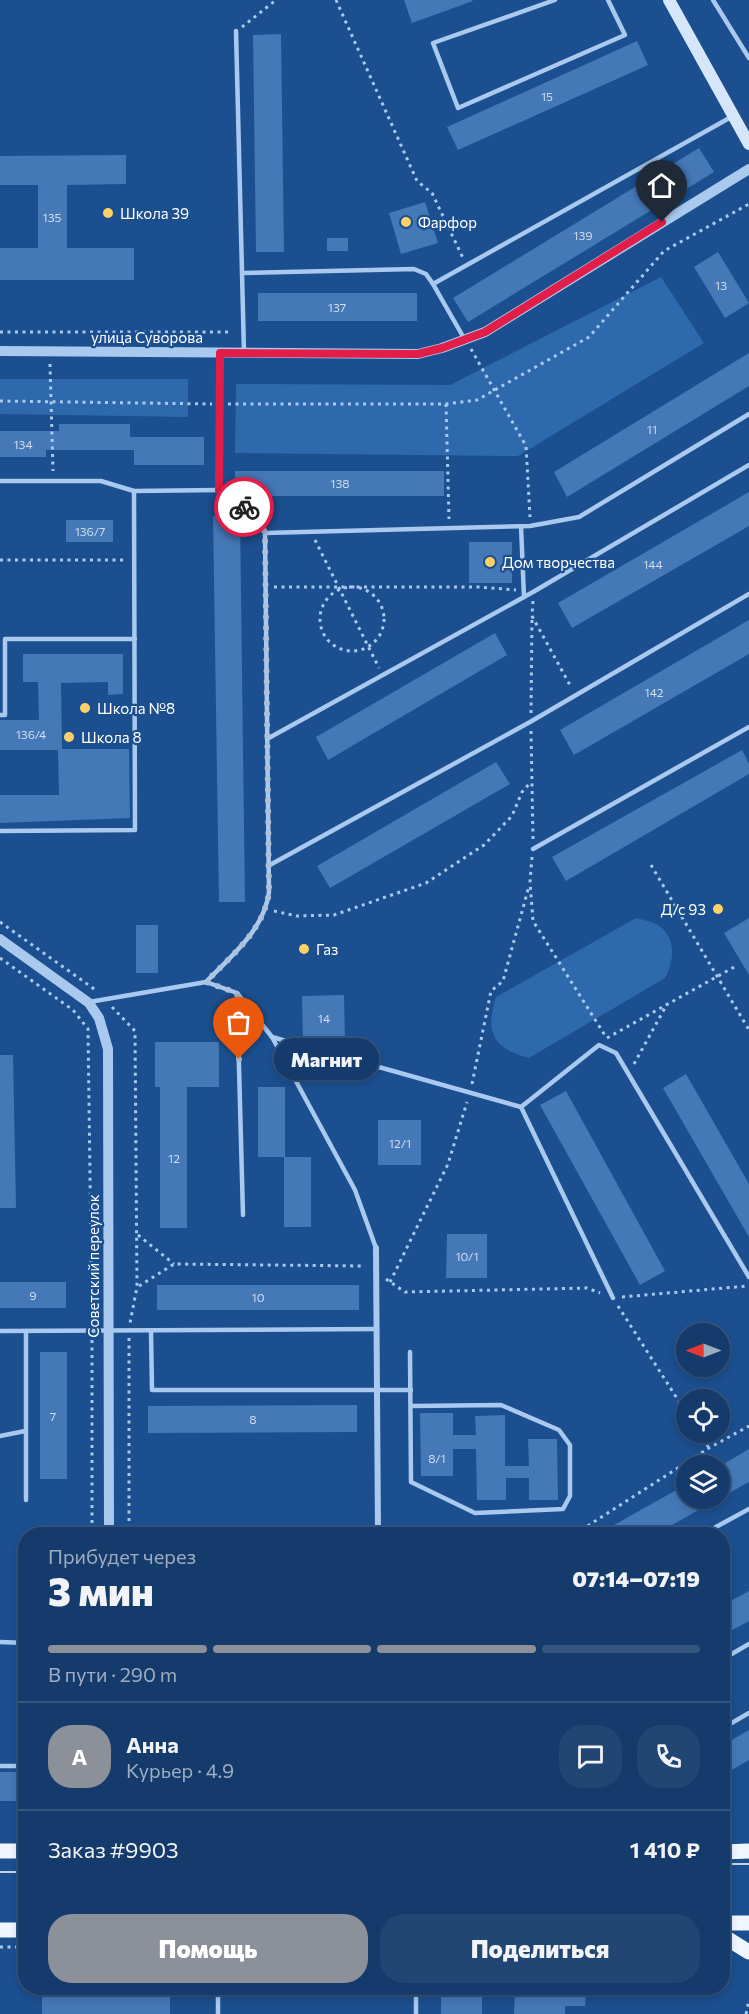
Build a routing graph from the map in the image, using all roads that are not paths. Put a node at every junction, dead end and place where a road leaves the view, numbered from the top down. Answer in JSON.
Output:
{"nodes":[{"id":1,"x":555,"y":0,"type":"edge"},
{"id":2,"x":608,"y":0,"type":"edge"},
{"id":3,"x":669,"y":0,"type":"edge"},
{"id":4,"x":713,"y":0,"type":"edge"},
{"id":5,"x":236,"y":31,"type":"road end"},
{"id":6,"x":749,"y":58,"type":"edge"},
{"id":7,"x":733,"y":116,"type":"junction"},
{"id":8,"x":749,"y":144,"type":"edge"},
{"id":9,"x":749,"y":169,"type":"edge"},
{"id":10,"x":242,"y":273,"type":"junction"},
{"id":11,"x":433,"y":284,"type":"junction"},
{"id":12,"x":465,"y":340,"type":"junction"},
{"id":13,"x":0,"y":351,"type":"edge"},
{"id":14,"x":220,"y":353,"type":"junction"},
{"id":15,"x":244,"y":353,"type":"junction"},
{"id":16,"x":749,"y":414,"type":"edge"},
{"id":17,"x":749,"y":465,"type":"edge"},
{"id":18,"x":0,"y":481,"type":"edge"},
{"id":19,"x":219,"y":490,"type":"junction"},
{"id":20,"x":135,"y":491,"type":"junction"},
{"id":21,"x":521,"y":526,"type":"junction"},
{"id":22,"x":265,"y":534,"type":"junction"},
{"id":23,"x":524,"y":594,"type":"junction"},
{"id":24,"x":749,"y":594,"type":"edge"},
{"id":25,"x":135,"y":639,"type":"junction"},
{"id":26,"x":0,"y":715,"type":"edge"},
{"id":27,"x":749,"y":727,"type":"edge"},
{"id":28,"x":267,"y":739,"type":"junction"},
{"id":29,"x":0,"y":831,"type":"edge"},
{"id":30,"x":533,"y":849,"type":"dead end"},
{"id":31,"x":268,"y":866,"type":"junction"},
{"id":32,"x":0,"y":939,"type":"edge"},
{"id":33,"x":206,"y":982,"type":"junction"},
{"id":34,"x":237,"y":993,"type":"junction"},
{"id":35,"x":88,"y":1003,"type":"junction"},
{"id":36,"x":272,"y":1037,"type":"junction"},
{"id":37,"x":521,"y":1107,"type":"junction"},
{"id":38,"x":243,"y":1215,"type":"dead end"},
{"id":39,"x":376,"y":1248,"type":"joint"},
{"id":40,"x":749,"y":1277,"type":"edge"},
{"id":41,"x":613,"y":1298,"type":"road end"},
{"id":42,"x":377,"y":1329,"type":"junction"},
{"id":43,"x":0,"y":1331,"type":"edge"},
{"id":44,"x":26,"y":1331,"type":"junction"},
{"id":45,"x":151,"y":1331,"type":"junction"},
{"id":46,"x":108,"y":1332,"type":"junction"},
{"id":47,"x":410,"y":1352,"type":"dead end"},
{"id":48,"x":377,"y":1390,"type":"junction"},
{"id":49,"x":411,"y":1390,"type":"junction"},
{"id":50,"x":411,"y":1406,"type":"junction"},
{"id":51,"x":25,"y":1431,"type":"junction"},
{"id":52,"x":0,"y":1436,"type":"edge"},
{"id":53,"x":26,"y":1500,"type":"dead end"},
{"id":54,"x":749,"y":1509,"type":"edge"},
{"id":55,"x":109,"y":1527,"type":"edge"},
{"id":56,"x":378,"y":1527,"type":"edge"},
{"id":57,"x":716,"y":1527,"type":"edge"},
{"id":58,"x":0,"y":1642,"type":"edge"},
{"id":59,"x":18,"y":1643,"type":"edge"},
{"id":60,"x":749,"y":1644,"type":"edge"},
{"id":61,"x":730,"y":1655,"type":"edge"},
{"id":62,"x":749,"y":1713,"type":"edge"},
{"id":63,"x":730,"y":1724,"type":"edge"},
{"id":64,"x":0,"y":1766,"type":"edge"},
{"id":65,"x":18,"y":1766,"type":"edge"},
{"id":66,"x":0,"y":1851,"type":"edge"},
{"id":67,"x":18,"y":1851,"type":"edge"},
{"id":68,"x":749,"y":1851,"type":"edge"},
{"id":69,"x":730,"y":1852,"type":"edge"},
{"id":70,"x":730,"y":1923,"type":"edge"},
{"id":71,"x":749,"y":1923,"type":"edge"},
{"id":72,"x":0,"y":1930,"type":"edge"},
{"id":73,"x":18,"y":1930,"type":"edge"},
{"id":74,"x":730,"y":1940,"type":"edge"},
{"id":75,"x":749,"y":1952,"type":"edge"},
{"id":76,"x":218,"y":1995,"type":"edge"},
{"id":77,"x":416,"y":1995,"type":"edge"},
{"id":78,"x":218,"y":2014,"type":"edge"},
{"id":79,"x":416,"y":2014,"type":"edge"}],
"edges":[{"from":1,"to":2,"type":"lane"},
{"from":3,"to":7,"type":"main road"},
{"from":4,"to":6,"type":"lane"},
{"from":5,"to":10,"type":"lane"},
{"from":7,"to":8,"type":"main road"},
{"from":7,"to":11,"type":"lane"},
{"from":9,"to":12,"type":"street","name":"улица Суворова"},
{"from":10,"to":11,"type":"lane"},
{"from":10,"to":15,"type":"lane"},
{"from":11,"to":12,"type":"lane"},
{"from":12,"to":15,"type":"street","name":"улица Суворова"},
{"from":13,"to":14,"type":"street","name":"улица Суворова"},
{"from":14,"to":15,"type":"street","name":"улица Суворова"},
{"from":14,"to":19,"type":"lane"},
{"from":16,"to":21,"type":"lane"},
{"from":17,"to":23,"type":"lane"},
{"from":18,"to":20,"type":"lane"},
{"from":19,"to":20,"type":"lane"},
{"from":19,"to":22,"type":"lane"},
{"from":20,"to":25,"type":"lane"},
{"from":21,"to":22,"type":"lane"},
{"from":21,"to":23,"type":"lane"},
{"from":22,"to":28,"type":"lane"},
{"from":23,"to":28,"type":"lane"},
{"from":24,"to":31,"type":"lane"},
{"from":25,"to":26,"type":"lane"},
{"from":25,"to":29,"type":"lane"},
{"from":27,"to":30,"type":"lane"},
{"from":28,"to":31,"type":"lane"},
{"from":31,"to":33,"type":"lane"},
{"from":32,"to":35,"type":"street"},
{"from":33,"to":34,"type":"lane"},
{"from":33,"to":35,"type":"lane"},
{"from":34,"to":36,"type":"lane"},
{"from":34,"to":38,"type":"lane"},
{"from":35,"to":46,"type":"street","name":"Советский переулок"},
{"from":36,"to":37,"type":"lane"},
{"from":36,"to":39,"type":"lane"},
{"from":37,"to":40,"type":"lane"},
{"from":37,"to":41,"type":"lane"},
{"from":39,"to":42,"type":"street"},
{"from":42,"to":45,"type":"lane"},
{"from":42,"to":48,"type":"street"},
{"from":43,"to":44,"type":"lane"},
{"from":44,"to":46,"type":"lane"},
{"from":44,"to":51,"type":"lane"},
{"from":45,"to":46,"type":"lane"},
{"from":45,"to":48,"type":"lane"},
{"from":46,"to":55,"type":"street","name":"Советский переулок"},
{"from":47,"to":49,"type":"lane"},
{"from":48,"to":49,"type":"lane"},
{"from":48,"to":56,"type":"street"},
{"from":49,"to":50,"type":"lane"},
{"from":50,"to":50,"type":"lane"},
{"from":51,"to":52,"type":"lane"},
{"from":51,"to":53,"type":"lane"},
{"from":54,"to":57,"type":"lane"},
{"from":58,"to":59,"type":"lane"},
{"from":60,"to":61,"type":"lane"},
{"from":62,"to":63,"type":"lane"},
{"from":64,"to":65,"type":"lane"},
{"from":66,"to":67,"type":"main road"},
{"from":68,"to":69,"type":"main road"},
{"from":70,"to":71,"type":"main road"},
{"from":72,"to":73,"type":"main road"},
{"from":74,"to":75,"type":"main road"},
{"from":76,"to":78,"type":"lane"},
{"from":77,"to":79,"type":"lane"}]}
